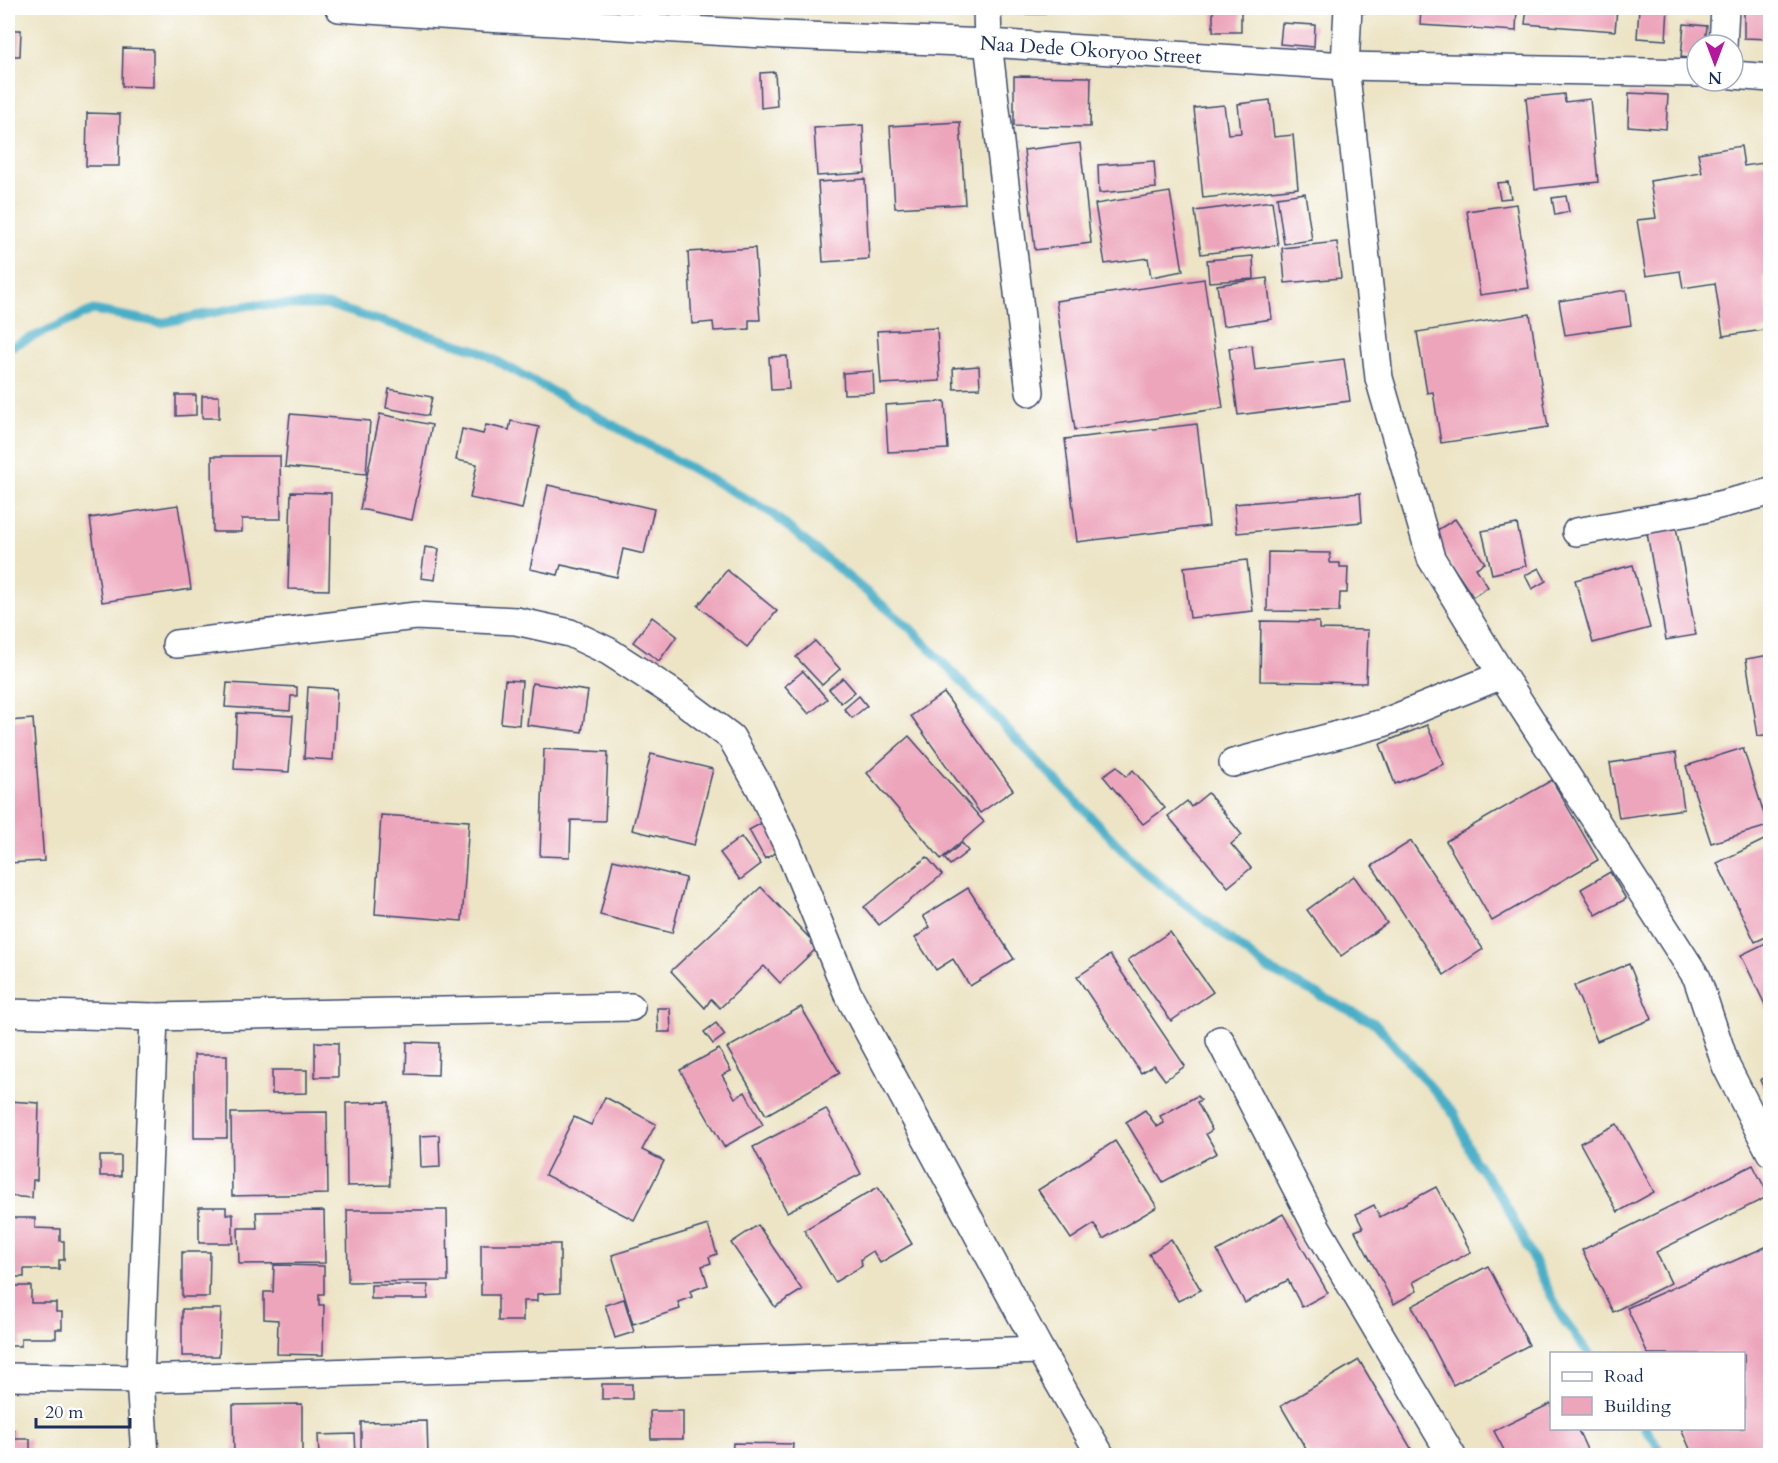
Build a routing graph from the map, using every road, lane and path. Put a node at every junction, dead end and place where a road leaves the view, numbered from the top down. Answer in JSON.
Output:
{"nodes":[{"id":1,"x":339,"y":8,"type":"edge"},
{"id":2,"x":987,"y":8,"type":"edge"},
{"id":3,"x":1348,"y":8,"type":"edge"},
{"id":4,"x":1725,"y":8,"type":"edge"},
{"id":5,"x":485,"y":13,"type":"edge"},
{"id":6,"x":1724,"y":33,"type":"edge"},
{"id":7,"x":988,"y":43,"type":"junction"},
{"id":8,"x":1345,"y":66,"type":"junction"},
{"id":9,"x":1685,"y":73,"type":"edge"},
{"id":10,"x":1745,"y":76,"type":"edge"},
{"id":11,"x":1770,"y":78,"type":"edge"},
{"id":12,"x":1030,"y":392,"type":"dead end"},
{"id":13,"x":1770,"y":492,"type":"edge"},
{"id":14,"x":1576,"y":532,"type":"dead end"},
{"id":15,"x":176,"y":644,"type":"dead end"},
{"id":16,"x":1502,"y":675,"type":"junction"},
{"id":17,"x":1233,"y":763,"type":"dead end"},
{"id":18,"x":631,"y":1007,"type":"dead end"},
{"id":19,"x":8,"y":1013,"type":"edge"},
{"id":20,"x":154,"y":1017,"type":"junction"},
{"id":21,"x":1220,"y":1040,"type":"dead end"},
{"id":22,"x":1770,"y":1152,"type":"edge"},
{"id":23,"x":1040,"y":1350,"type":"junction"},
{"id":24,"x":8,"y":1377,"type":"edge"},
{"id":25,"x":140,"y":1379,"type":"junction"},
{"id":26,"x":144,"y":1455,"type":"edge"},
{"id":27,"x":1101,"y":1455,"type":"edge"},
{"id":28,"x":1452,"y":1455,"type":"edge"}],
"edges":[{"from":1,"to":5,"type":"street","name":"Naa Dede Okoryoo Street"},
{"from":2,"to":7,"type":"street"},
{"from":3,"to":8,"type":"street"},
{"from":4,"to":6,"type":"street"},
{"from":5,"to":7,"type":"street","name":"Naa Dede Okoryoo Street"},
{"from":7,"to":8,"type":"street","name":"Naa Dede Okoryoo Street"},
{"from":7,"to":12,"type":"street"},
{"from":8,"to":9,"type":"street","name":"Naa Dede Okoryoo Street"},
{"from":8,"to":16,"type":"street"},
{"from":10,"to":11,"type":"street"},
{"from":13,"to":14,"type":"street"},
{"from":15,"to":23,"type":"street"},
{"from":16,"to":17,"type":"street"},
{"from":16,"to":22,"type":"street"},
{"from":18,"to":20,"type":"street"},
{"from":19,"to":20,"type":"street"},
{"from":20,"to":25,"type":"street"},
{"from":21,"to":28,"type":"street"},
{"from":23,"to":25,"type":"street"},
{"from":23,"to":27,"type":"street"},
{"from":24,"to":25,"type":"street"},
{"from":25,"to":26,"type":"street"}]}
